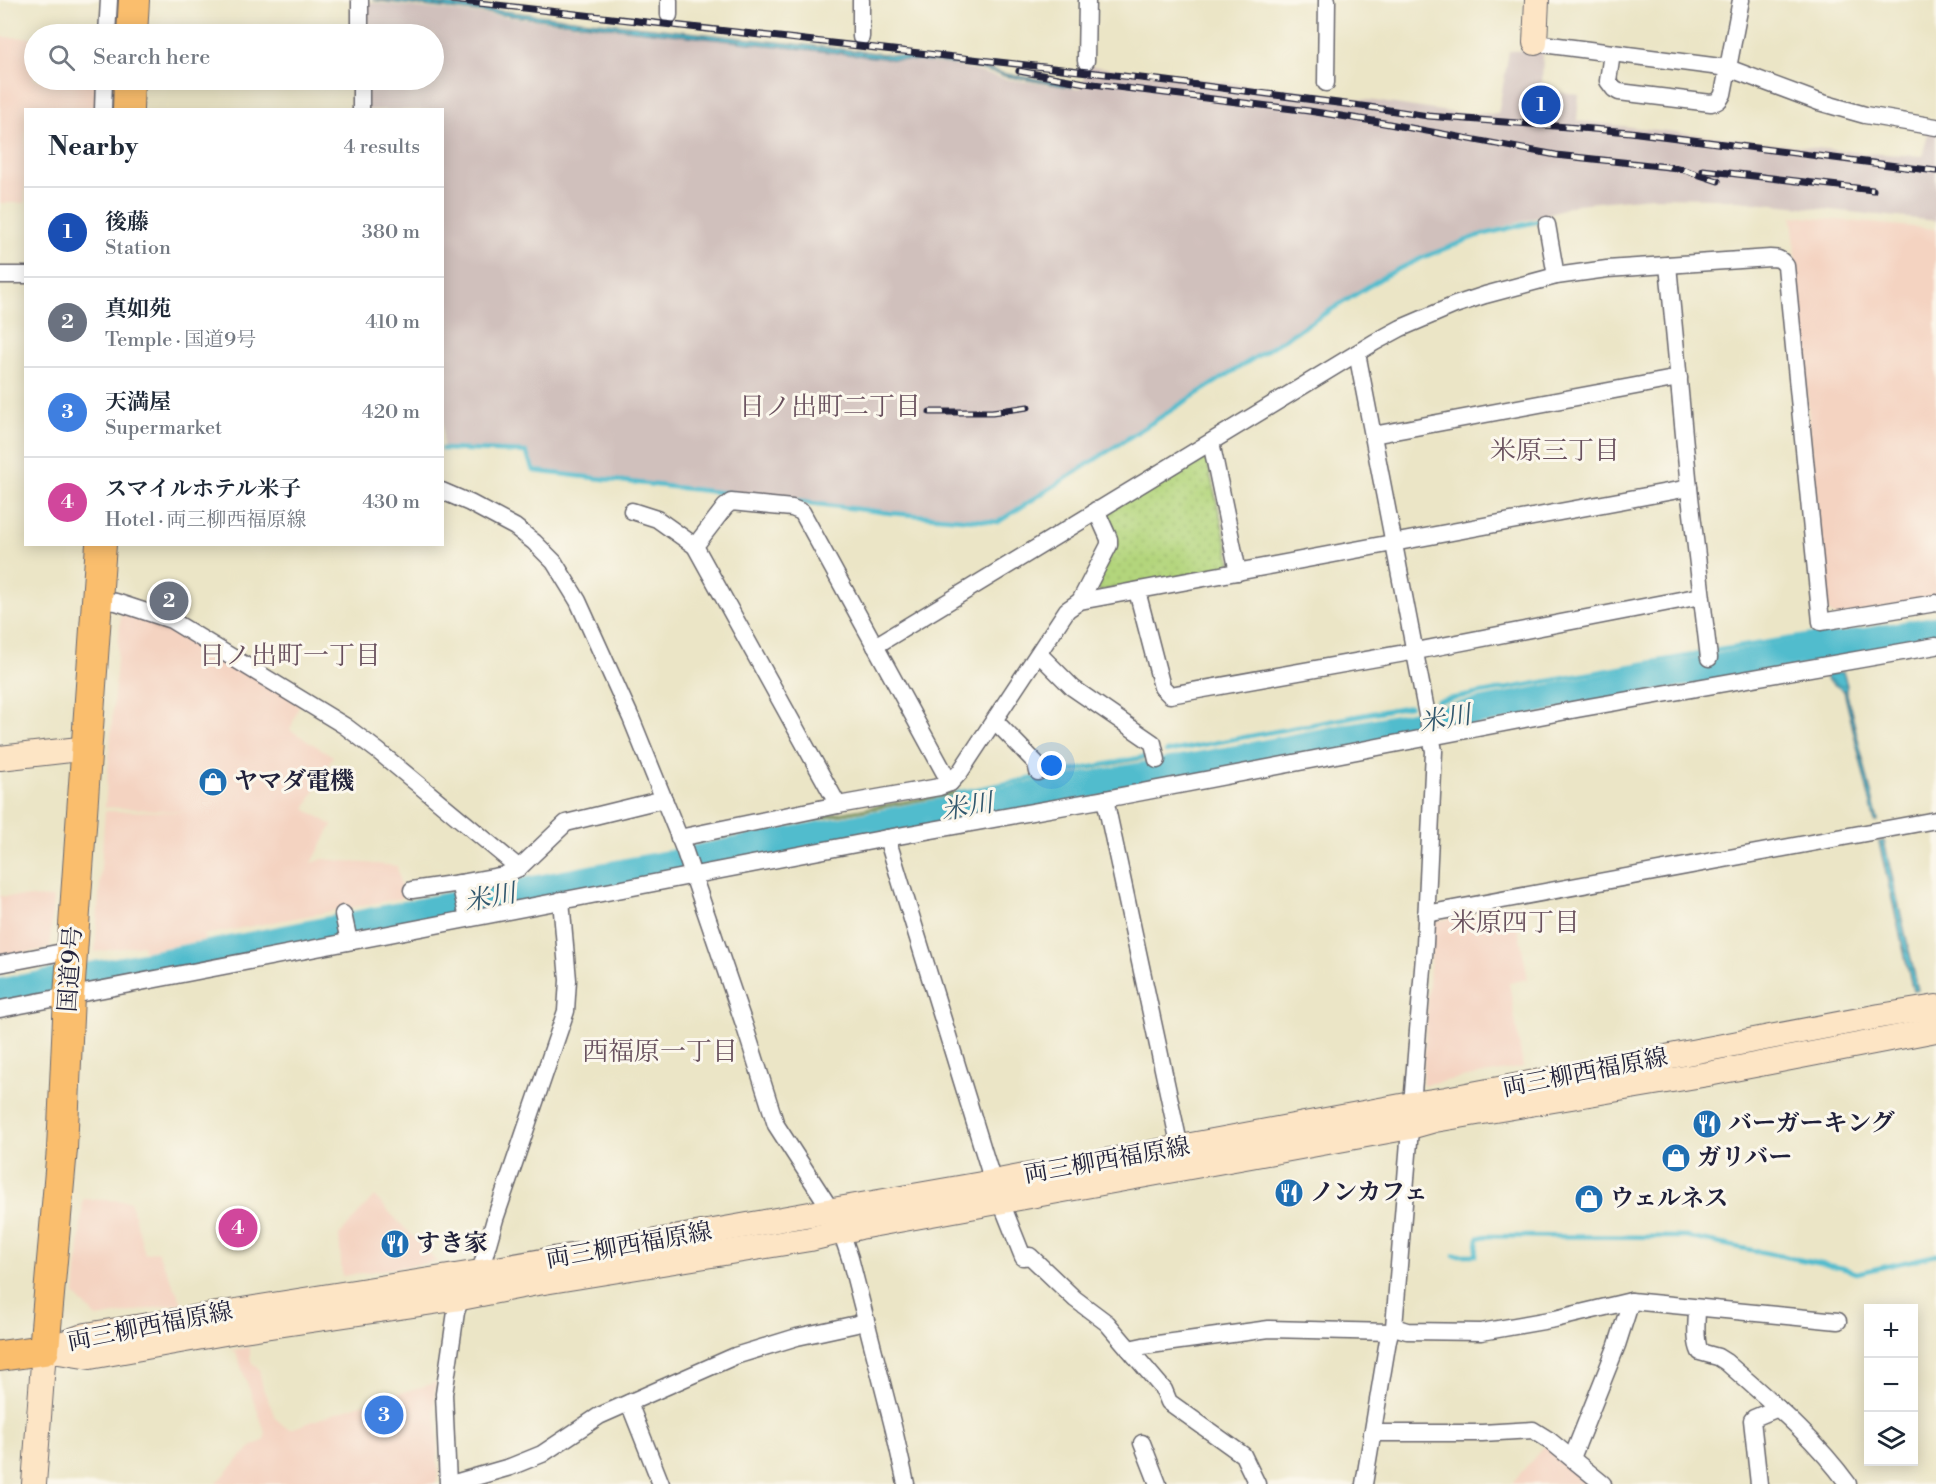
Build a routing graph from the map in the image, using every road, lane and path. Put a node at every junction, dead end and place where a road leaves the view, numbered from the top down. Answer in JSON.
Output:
{"nodes":[{"id":1,"x":109,"y":0,"type":"edge"},
{"id":2,"x":134,"y":0,"type":"edge"},
{"id":3,"x":861,"y":0,"type":"edge"},
{"id":4,"x":1087,"y":0,"type":"edge"},
{"id":5,"x":1327,"y":0,"type":"edge"},
{"id":6,"x":1537,"y":0,"type":"edge"},
{"id":7,"x":1741,"y":0,"type":"edge"},
{"id":8,"x":360,"y":2,"type":"edge"},
{"id":9,"x":108,"y":24,"type":"edge"},
{"id":10,"x":133,"y":24,"type":"edge"},
{"id":11,"x":360,"y":24,"type":"edge"},
{"id":12,"x":861,"y":37,"type":"dead end"},
{"id":13,"x":1535,"y":43,"type":"joint"},
{"id":14,"x":1612,"y":53,"type":"junction"},
{"id":15,"x":1086,"y":61,"type":"dead end"},
{"id":16,"x":1728,"y":68,"type":"junction"},
{"id":17,"x":1326,"y":83,"type":"dead end"},
{"id":18,"x":104,"y":90,"type":"edge"},
{"id":19,"x":129,"y":90,"type":"edge"},
{"id":20,"x":361,"y":90,"type":"edge"},
{"id":21,"x":103,"y":108,"type":"edge"},
{"id":22,"x":128,"y":108,"type":"edge"},
{"id":23,"x":361,"y":108,"type":"edge"},
{"id":24,"x":1936,"y":128,"type":"edge"},
{"id":25,"x":1547,"y":225,"type":"dead end"},
{"id":26,"x":1668,"y":265,"type":"junction"},
{"id":27,"x":0,"y":275,"type":"edge"},
{"id":28,"x":24,"y":275,"type":"edge"},
{"id":29,"x":1556,"y":276,"type":"junction"},
{"id":30,"x":1357,"y":353,"type":"junction"},
{"id":31,"x":1679,"y":378,"type":"junction"},
{"id":32,"x":1373,"y":435,"type":"junction"},
{"id":33,"x":1211,"y":442,"type":"junction"},
{"id":34,"x":1689,"y":488,"type":"junction"},
{"id":35,"x":444,"y":492,"type":"edge"},
{"id":36,"x":1096,"y":510,"type":"junction"},
{"id":37,"x":632,"y":511,"type":"dead end"},
{"id":38,"x":1394,"y":542,"type":"junction"},
{"id":39,"x":102,"y":546,"type":"edge"},
{"id":40,"x":695,"y":546,"type":"junction"},
{"id":41,"x":1238,"y":572,"type":"junction"},
{"id":42,"x":1137,"y":591,"type":"junction"},
{"id":43,"x":1701,"y":596,"type":"junction"},
{"id":44,"x":98,"y":600,"type":"junction"},
{"id":45,"x":1080,"y":601,"type":"junction"},
{"id":46,"x":1936,"y":603,"type":"edge"},
{"id":47,"x":875,"y":646,"type":"junction"},
{"id":48,"x":1936,"y":646,"type":"edge"},
{"id":49,"x":1416,"y":651,"type":"junction"},
{"id":50,"x":1039,"y":654,"type":"junction"},
{"id":51,"x":1709,"y":657,"type":"dead end"},
{"id":52,"x":995,"y":721,"type":"junction"},
{"id":53,"x":1432,"y":734,"type":"junction"},
{"id":54,"x":88,"y":748,"type":"junction"},
{"id":55,"x":0,"y":758,"type":"edge"},
{"id":56,"x":1157,"y":760,"type":"dead end"},
{"id":57,"x":1038,"y":772,"type":"dead end"},
{"id":58,"x":950,"y":783,"type":"junction"},
{"id":59,"x":664,"y":799,"type":"junction"},
{"id":60,"x":1105,"y":799,"type":"junction"},
{"id":61,"x":838,"y":805,"type":"junction"},
{"id":62,"x":1936,"y":820,"type":"edge"},
{"id":63,"x":887,"y":838,"type":"junction"},
{"id":64,"x":682,"y":845,"type":"junction"},
{"id":65,"x":519,"y":868,"type":"junction"},
{"id":66,"x":691,"y":874,"type":"junction"},
{"id":67,"x":412,"y":890,"type":"dead end"},
{"id":68,"x":561,"y":900,"type":"junction"},
{"id":69,"x":464,"y":901,"type":"junction"},
{"id":70,"x":1426,"y":914,"type":"junction"},
{"id":71,"x":72,"y":955,"type":"junction"},
{"id":72,"x":0,"y":963,"type":"edge"},
{"id":73,"x":69,"y":993,"type":"junction"},
{"id":74,"x":1936,"y":1007,"type":"edge"},
{"id":75,"x":0,"y":1009,"type":"edge"},
{"id":76,"x":1936,"y":1030,"type":"edge"},
{"id":77,"x":1411,"y":1115,"type":"junction"},
{"id":78,"x":1179,"y":1148,"type":"junction"},
{"id":79,"x":997,"y":1191,"type":"junction"},
{"id":80,"x":836,"y":1220,"type":"junction"},
{"id":81,"x":480,"y":1272,"type":"junction"},
{"id":82,"x":461,"y":1298,"type":"junction"},
{"id":83,"x":1631,"y":1301,"type":"junction"},
{"id":84,"x":1697,"y":1309,"type":"junction"},
{"id":85,"x":1838,"y":1321,"type":"dead end"},
{"id":86,"x":866,"y":1322,"type":"junction"},
{"id":87,"x":1392,"y":1330,"type":"junction"},
{"id":88,"x":1129,"y":1349,"type":"junction"},
{"id":89,"x":44,"y":1350,"type":"junction"},
{"id":90,"x":0,"y":1356,"type":"edge"},
{"id":91,"x":629,"y":1403,"type":"junction"},
{"id":92,"x":1778,"y":1408,"type":"junction"},
{"id":93,"x":1372,"y":1433,"type":"junction"},
{"id":94,"x":1142,"y":1443,"type":"dead end"},
{"id":95,"x":1572,"y":1458,"type":"junction"},
{"id":96,"x":34,"y":1484,"type":"edge"},
{"id":97,"x":450,"y":1484,"type":"edge"},
{"id":98,"x":661,"y":1484,"type":"edge"},
{"id":99,"x":906,"y":1484,"type":"edge"},
{"id":100,"x":1158,"y":1484,"type":"edge"},
{"id":101,"x":1257,"y":1484,"type":"edge"},
{"id":102,"x":1364,"y":1484,"type":"edge"},
{"id":103,"x":1603,"y":1484,"type":"edge"},
{"id":104,"x":1759,"y":1484,"type":"edge"},
{"id":105,"x":1848,"y":1484,"type":"edge"}],
"edges":[{"from":1,"to":9,"type":"street"},
{"from":2,"to":10,"type":"highway"},
{"from":3,"to":12,"type":"street"},
{"from":4,"to":15,"type":"street"},
{"from":5,"to":17,"type":"street"},
{"from":6,"to":13,"type":"main road"},
{"from":7,"to":16,"type":"street"},
{"from":8,"to":11,"type":"street"},
{"from":13,"to":14,"type":"street"},
{"from":14,"to":16,"type":"street"},
{"from":14,"to":16,"type":"street"},
{"from":16,"to":24,"type":"street"},
{"from":18,"to":21,"type":"street"},
{"from":19,"to":22,"type":"highway"},
{"from":20,"to":23,"type":"street"},
{"from":25,"to":29,"type":"street"},
{"from":26,"to":29,"type":"street"},
{"from":26,"to":31,"type":"street"},
{"from":26,"to":46,"type":"street"},
{"from":27,"to":28,"type":"street"},
{"from":29,"to":30,"type":"street"},
{"from":30,"to":32,"type":"street"},
{"from":30,"to":33,"type":"street"},
{"from":31,"to":32,"type":"street"},
{"from":31,"to":34,"type":"street"},
{"from":32,"to":38,"type":"street"},
{"from":33,"to":36,"type":"street"},
{"from":33,"to":41,"type":"street"},
{"from":34,"to":38,"type":"street"},
{"from":34,"to":43,"type":"street"},
{"from":35,"to":59,"type":"street"},
{"from":36,"to":45,"type":"street"},
{"from":36,"to":47,"type":"street"},
{"from":37,"to":40,"type":"street"},
{"from":38,"to":41,"type":"street"},
{"from":38,"to":49,"type":"street"},
{"from":39,"to":44,"type":"highway","name":"国道9号"},
{"from":40,"to":47,"type":"street"},
{"from":40,"to":61,"type":"street"},
{"from":41,"to":42,"type":"street"},
{"from":42,"to":45,"type":"street"},
{"from":42,"to":49,"type":"street"},
{"from":43,"to":49,"type":"street"},
{"from":43,"to":51,"type":"street"},
{"from":44,"to":54,"type":"highway","name":"国道9号"},
{"from":44,"to":65,"type":"street"},
{"from":45,"to":50,"type":"street"},
{"from":47,"to":58,"type":"street"},
{"from":48,"to":53,"type":"street"},
{"from":49,"to":53,"type":"street"},
{"from":50,"to":52,"type":"street"},
{"from":50,"to":56,"type":"street"},
{"from":52,"to":57,"type":"street"},
{"from":52,"to":58,"type":"street"},
{"from":53,"to":60,"type":"street"},
{"from":53,"to":70,"type":"street"},
{"from":54,"to":55,"type":"main road"},
{"from":54,"to":71,"type":"highway","name":"国道9号"},
{"from":58,"to":61,"type":"street"},
{"from":59,"to":64,"type":"street"},
{"from":59,"to":65,"type":"street"},
{"from":60,"to":63,"type":"street"},
{"from":60,"to":78,"type":"street"},
{"from":61,"to":64,"type":"street"},
{"from":62,"to":70,"type":"street"},
{"from":63,"to":66,"type":"street"},
{"from":63,"to":79,"type":"street"},
{"from":64,"to":66,"type":"street"},
{"from":65,"to":69,"type":"street"},
{"from":66,"to":68,"type":"street"},
{"from":66,"to":80,"type":"street"},
{"from":67,"to":69,"type":"street"},
{"from":68,"to":69,"type":"street"},
{"from":68,"to":81,"type":"street"},
{"from":69,"to":73,"type":"street"},
{"from":70,"to":77,"type":"street"},
{"from":71,"to":72,"type":"street"},
{"from":71,"to":73,"type":"highway","name":"国道9号"},
{"from":73,"to":75,"type":"street"},
{"from":73,"to":89,"type":"highway","name":"国道9号"},
{"from":74,"to":77,"type":"main road","name":"両三柳西福原線"},
{"from":76,"to":77,"type":"main road","name":"両三柳西福原線"},
{"from":77,"to":78,"type":"main road","name":"両三柳西福原線"},
{"from":77,"to":79,"type":"main road","name":"両三柳西福原線"},
{"from":77,"to":87,"type":"street"},
{"from":78,"to":79,"type":"main road","name":"両三柳西福原線"},
{"from":79,"to":80,"type":"main road","name":"両三柳西福原線"},
{"from":79,"to":88,"type":"street"},
{"from":80,"to":81,"type":"main road","name":"両三柳西福原線"},
{"from":80,"to":82,"type":"main road","name":"両三柳西福原線"},
{"from":80,"to":86,"type":"street"},
{"from":81,"to":89,"type":"main road","name":"両三柳西福原線"},
{"from":82,"to":89,"type":"main road","name":"両三柳西福原線"},
{"from":82,"to":97,"type":"street"},
{"from":83,"to":84,"type":"street"},
{"from":83,"to":87,"type":"street"},
{"from":83,"to":95,"type":"street"},
{"from":84,"to":85,"type":"street"},
{"from":84,"to":92,"type":"street"},
{"from":86,"to":91,"type":"street"},
{"from":86,"to":99,"type":"street"},
{"from":87,"to":88,"type":"street"},
{"from":87,"to":93,"type":"street"},
{"from":88,"to":101,"type":"street"},
{"from":89,"to":90,"type":"highway"},
{"from":89,"to":96,"type":"main road"},
{"from":91,"to":97,"type":"street"},
{"from":91,"to":98,"type":"street"},
{"from":92,"to":104,"type":"street"},
{"from":92,"to":105,"type":"street"},
{"from":93,"to":95,"type":"street"},
{"from":93,"to":102,"type":"street"},
{"from":94,"to":100,"type":"street"},
{"from":95,"to":103,"type":"street"}]}
